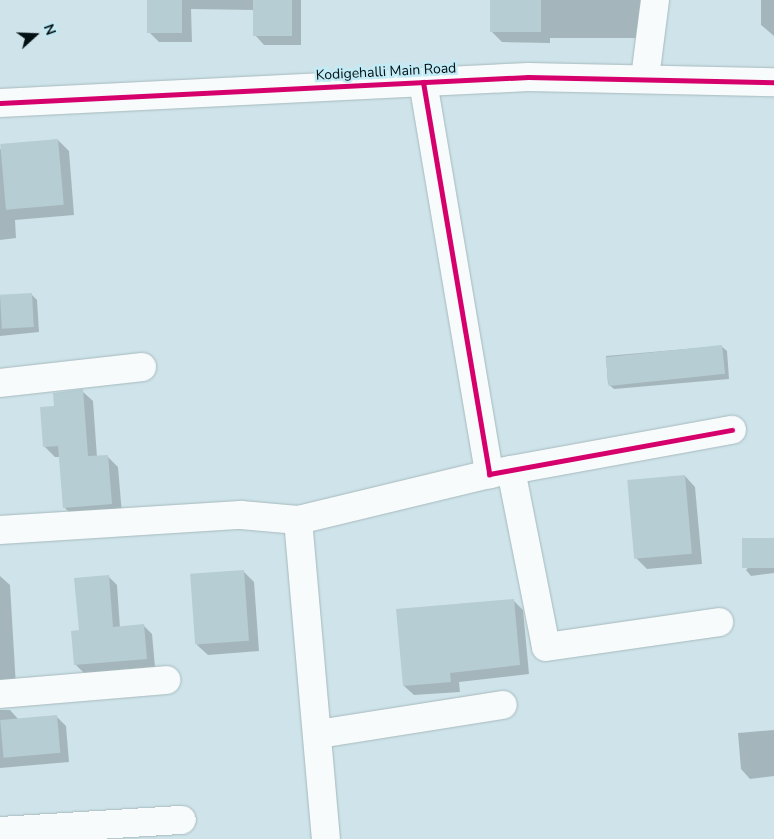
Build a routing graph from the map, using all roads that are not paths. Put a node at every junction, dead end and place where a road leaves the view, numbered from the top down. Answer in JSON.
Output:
{"nodes":[{"id":1,"x":655,"y":0,"type":"edge"},
{"id":2,"x":645,"y":78,"type":"junction"},
{"id":3,"x":423,"y":82,"type":"junction"},
{"id":4,"x":774,"y":82,"type":"edge"},
{"id":5,"x":0,"y":103,"type":"edge"},
{"id":6,"x":142,"y":367,"type":"dead end"},
{"id":7,"x":0,"y":383,"type":"edge"},
{"id":8,"x":732,"y":430,"type":"dead end"},
{"id":9,"x":500,"y":472,"type":"junction"},
{"id":10,"x":298,"y":520,"type":"junction"},
{"id":11,"x":0,"y":530,"type":"edge"},
{"id":12,"x":719,"y":622,"type":"dead end"},
{"id":13,"x":166,"y":680,"type":"dead end"},
{"id":14,"x":0,"y":694,"type":"edge"},
{"id":15,"x":503,"y":706,"type":"dead end"},
{"id":16,"x":319,"y":734,"type":"junction"},
{"id":17,"x":182,"y":820,"type":"dead end"},
{"id":18,"x":0,"y":830,"type":"edge"},
{"id":19,"x":326,"y":839,"type":"edge"}],
"edges":[{"from":1,"to":2,"type":"street"},
{"from":2,"to":3,"type":"street","name":"Kodigehalli Main Road"},
{"from":2,"to":4,"type":"street","name":"Kodigehalli Main Road"},
{"from":3,"to":5,"type":"street","name":"Kodigehalli Main Road"},
{"from":3,"to":9,"type":"street"},
{"from":6,"to":7,"type":"street"},
{"from":8,"to":9,"type":"street"},
{"from":9,"to":10,"type":"street"},
{"from":9,"to":12,"type":"street"},
{"from":10,"to":11,"type":"street"},
{"from":10,"to":16,"type":"street"},
{"from":13,"to":14,"type":"street"},
{"from":15,"to":16,"type":"street"},
{"from":16,"to":19,"type":"street"},
{"from":17,"to":18,"type":"street"}]}
